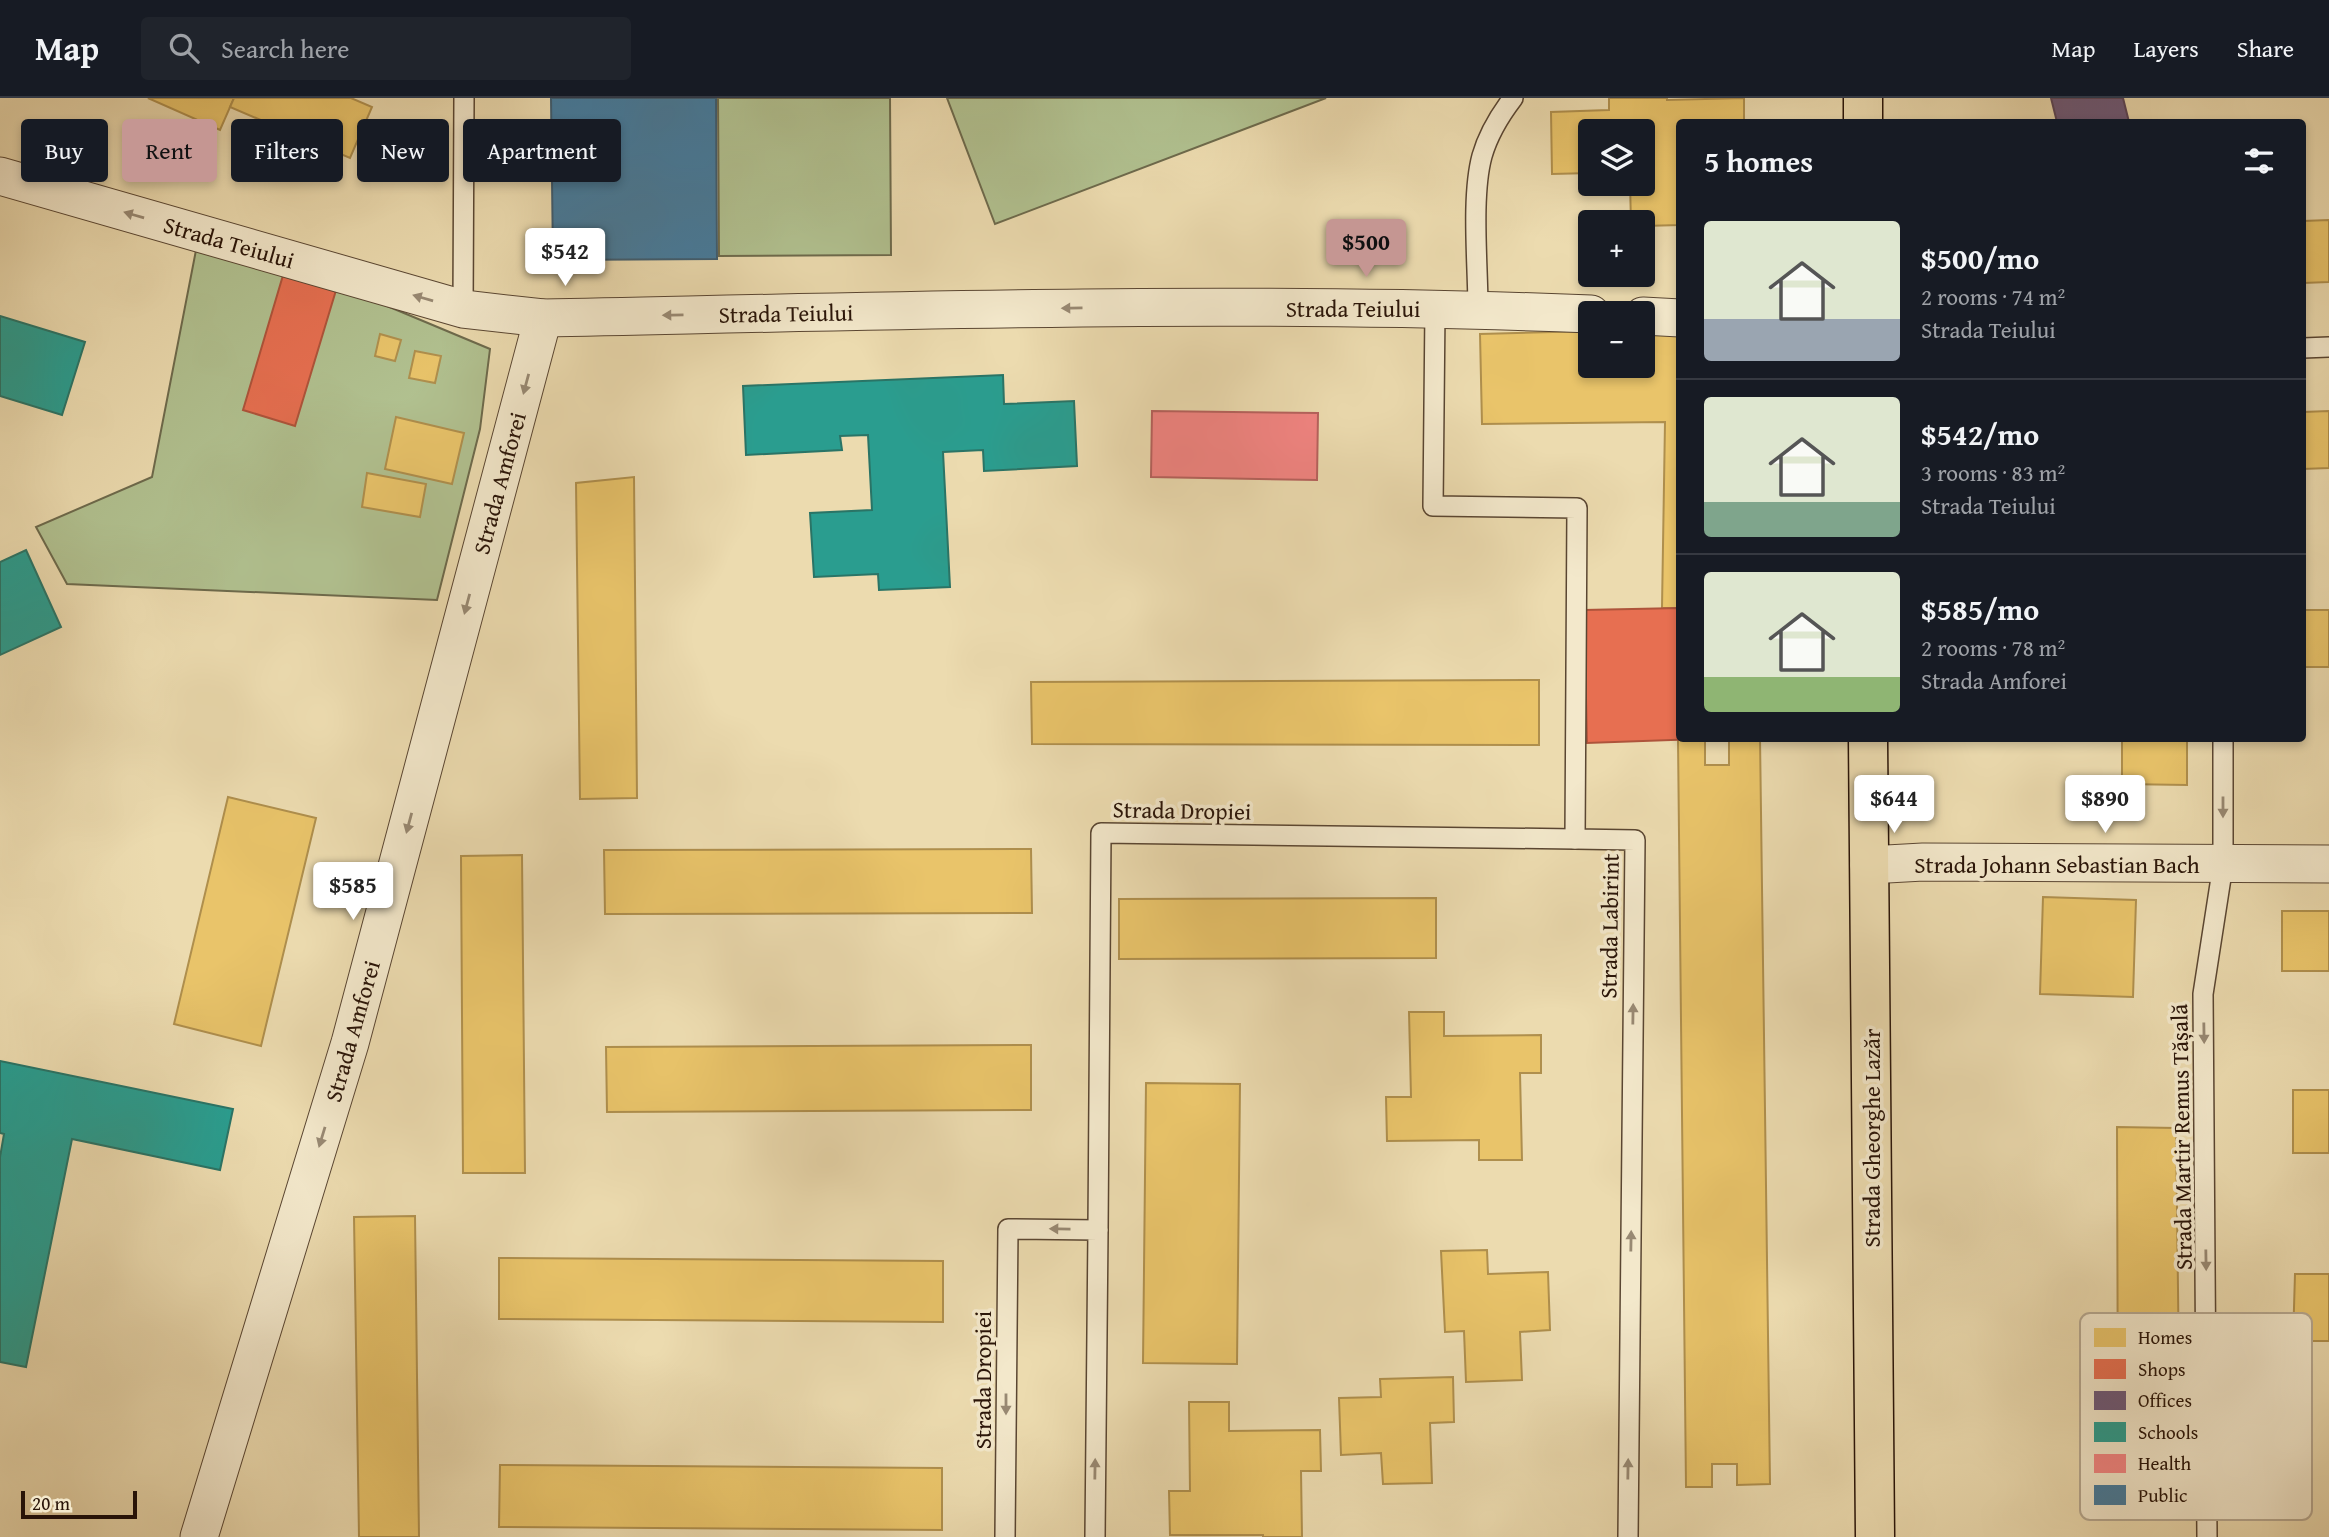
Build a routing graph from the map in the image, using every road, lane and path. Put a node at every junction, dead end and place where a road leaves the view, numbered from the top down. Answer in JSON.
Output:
{"nodes":[{"id":1,"x":464,"y":98,"type":"edge"},
{"id":2,"x":1513,"y":98,"type":"edge"},
{"id":3,"x":1863,"y":98,"type":"edge"},
{"id":4,"x":1863,"y":119,"type":"edge"},
{"id":5,"x":0,"y":176,"type":"edge"},
{"id":6,"x":463,"y":309,"type":"junction"},
{"id":7,"x":1435,"y":309,"type":"junction"},
{"id":8,"x":1478,"y":310,"type":"junction"},
{"id":9,"x":1578,"y":314,"type":"edge"},
{"id":10,"x":1655,"y":317,"type":"edge"},
{"id":11,"x":543,"y":318,"type":"junction"},
{"id":12,"x":1676,"y":318,"type":"edge"},
{"id":13,"x":2329,"y":347,"type":"edge"},
{"id":14,"x":2306,"y":348,"type":"edge"},
{"id":15,"x":1868,"y":742,"type":"edge"},
{"id":16,"x":2223,"y":742,"type":"edge"},
{"id":17,"x":1575,"y":839,"type":"junction"},
{"id":18,"x":2223,"y":864,"type":"junction"},
{"id":19,"x":2329,"y":864,"type":"edge"},
{"id":20,"x":1869,"y":865,"type":"junction"},
{"id":21,"x":1098,"y":1230,"type":"junction"},
{"id":22,"x":2205,"y":1313,"type":"edge"},
{"id":23,"x":200,"y":1537,"type":"edge"},
{"id":24,"x":1005,"y":1537,"type":"edge"},
{"id":25,"x":1095,"y":1537,"type":"edge"},
{"id":26,"x":1628,"y":1537,"type":"edge"},
{"id":27,"x":1875,"y":1537,"type":"edge"}],
"edges":[{"from":1,"to":6,"type":"lane"},
{"from":2,"to":8,"type":"lane"},
{"from":3,"to":4,"type":"main road"},
{"from":6,"to":5,"type":"street","name":"Strada Teiului","one_way":true},
{"from":6,"to":11,"type":"street","name":"Strada Teiului"},
{"from":7,"to":8,"type":"street","name":"Strada Teiului"},
{"from":7,"to":11,"type":"street","name":"Strada Teiului","one_way":true},
{"from":7,"to":17,"type":"lane","name":"Strada Labirint"},
{"from":8,"to":9,"type":"street","name":"Strada Teiului"},
{"from":10,"to":12,"type":"street"},
{"from":11,"to":23,"type":"street","name":"Strada Amforei","one_way":true},
{"from":13,"to":14,"type":"lane"},
{"from":15,"to":20,"type":"main road","name":"Strada Gheorghe Lazăr"},
{"from":16,"to":18,"type":"lane","name":"Strada Martir Remus Tășală","one_way":true},
{"from":17,"to":21,"type":"lane","name":"Strada Dropiei"},
{"from":26,"to":17,"type":"lane","name":"Strada Labirint","one_way":true},
{"from":18,"to":19,"type":"street","name":"Strada Johann Sebastian Bach"},
{"from":18,"to":20,"type":"street","name":"Strada Johann Sebastian Bach"},
{"from":18,"to":22,"type":"lane","name":"Strada Martir Remus Tășală","one_way":true},
{"from":20,"to":27,"type":"main road","name":"Strada Gheorghe Lazăr"},
{"from":21,"to":24,"type":"lane","name":"Strada Dropiei","one_way":true},
{"from":25,"to":21,"type":"lane","name":"Strada Dropiei","one_way":true}]}
